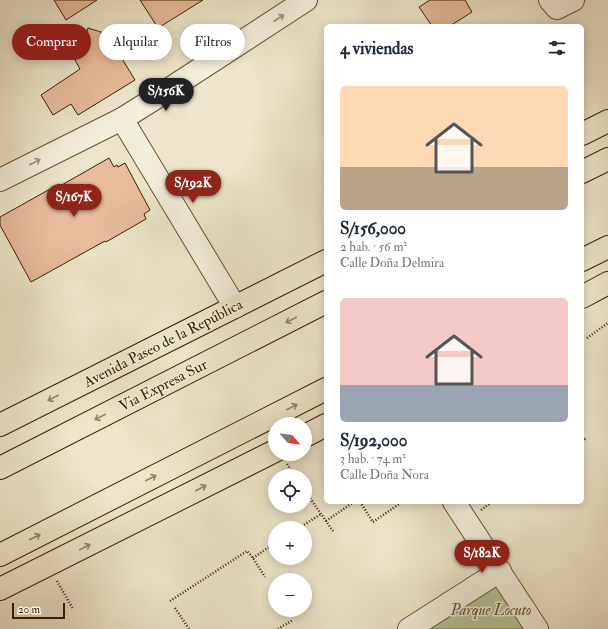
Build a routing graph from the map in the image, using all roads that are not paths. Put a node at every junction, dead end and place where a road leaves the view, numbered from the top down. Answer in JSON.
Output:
{"nodes":[{"id":1,"x":306,"y":0,"type":"edge"},
{"id":2,"x":550,"y":0,"type":"edge"},
{"id":3,"x":573,"y":0,"type":"edge"},
{"id":4,"x":122,"y":119,"type":"junction"},
{"id":5,"x":608,"y":121,"type":"edge"},
{"id":6,"x":584,"y":133,"type":"edge"},
{"id":7,"x":608,"y":159,"type":"edge"},
{"id":8,"x":584,"y":171,"type":"edge"},
{"id":9,"x":0,"y":180,"type":"edge"},
{"id":10,"x":608,"y":247,"type":"edge"},
{"id":11,"x":584,"y":259,"type":"edge"},
{"id":12,"x":324,"y":262,"type":"edge"},
{"id":13,"x":608,"y":283,"type":"edge"},
{"id":14,"x":584,"y":296,"type":"edge"},
{"id":15,"x":324,"y":303,"type":"edge"},
{"id":16,"x":235,"y":307,"type":"junction"},
{"id":17,"x":324,"y":391,"type":"edge"},
{"id":18,"x":0,"y":425,"type":"edge"},
{"id":19,"x":324,"y":426,"type":"edge"},
{"id":20,"x":312,"y":432,"type":"edge"},
{"id":21,"x":268,"y":455,"type":"edge"},
{"id":22,"x":0,"y":468,"type":"edge"},
{"id":23,"x":455,"y":504,"type":"edge"},
{"id":24,"x":0,"y":555,"type":"edge"},
{"id":25,"x":500,"y":571,"type":"junction"},
{"id":26,"x":0,"y":589,"type":"edge"},
{"id":27,"x":409,"y":629,"type":"edge"},
{"id":28,"x":537,"y":629,"type":"edge"}],
"edges":[{"from":4,"to":1,"type":"street","one_way":true},
{"from":2,"to":3,"type":"street"},
{"from":9,"to":4,"type":"street","one_way":true},
{"from":4,"to":16,"type":"street"},
{"from":5,"to":6,"type":"main road"},
{"from":7,"to":8,"type":"main road"},
{"from":10,"to":11,"type":"main road"},
{"from":12,"to":16,"type":"main road","name":"Avenida Paseo de la República"},
{"from":13,"to":14,"type":"main road"},
{"from":15,"to":22,"type":"main road","name":"Via Expresa Sur","one_way":true},
{"from":16,"to":18,"type":"main road","name":"Avenida Paseo de la República","one_way":true},
{"from":24,"to":17,"type":"main road","one_way":true},
{"from":19,"to":20,"type":"main road"},
{"from":26,"to":21,"type":"main road","one_way":true},
{"from":23,"to":25,"type":"street"},
{"from":25,"to":27,"type":"street"},
{"from":25,"to":28,"type":"street"}]}
